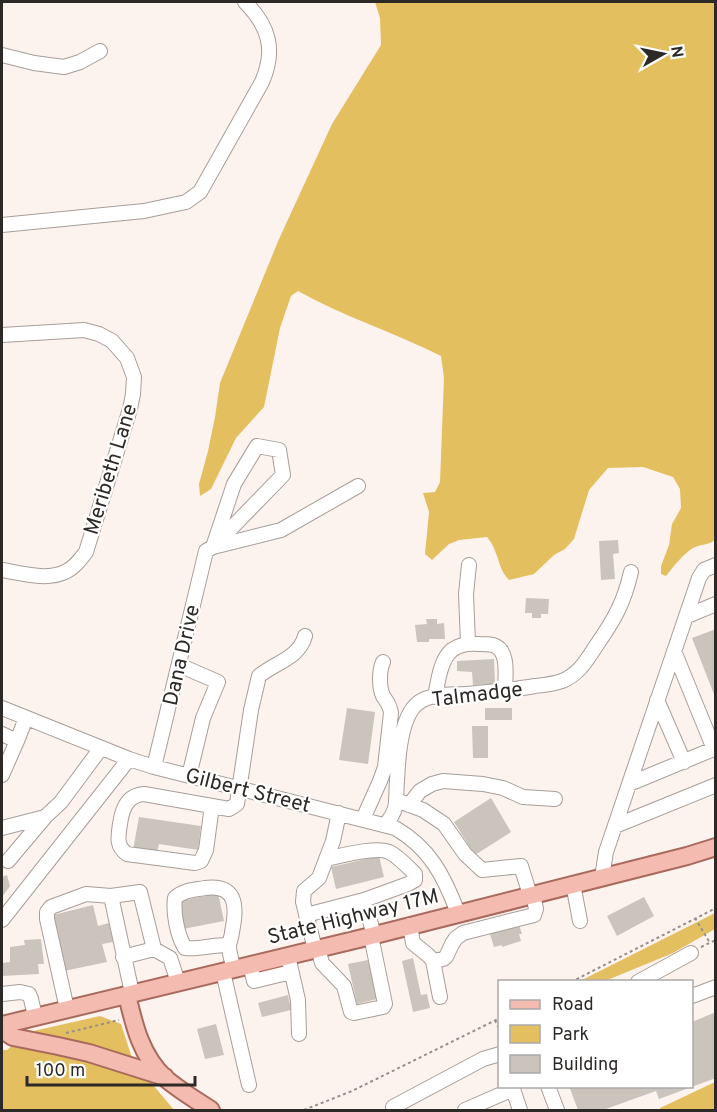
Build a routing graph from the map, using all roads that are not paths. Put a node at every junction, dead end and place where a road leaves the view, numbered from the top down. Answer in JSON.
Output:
{"nodes":[{"id":1,"x":245,"y":2,"type":"edge"},
{"id":2,"x":100,"y":51,"type":"dead end"},
{"id":3,"x":2,"y":56,"type":"edge"},
{"id":4,"x":2,"y":225,"type":"edge"},
{"id":5,"x":2,"y":335,"type":"edge"},
{"id":6,"x":358,"y":486,"type":"dead end"},
{"id":7,"x":213,"y":547,"type":"junction"},
{"id":8,"x":469,"y":565,"type":"dead end"},
{"id":9,"x":716,"y":565,"type":"edge"},
{"id":10,"x":2,"y":570,"type":"edge"},
{"id":11,"x":631,"y":572,"type":"dead end"},
{"id":12,"x":716,"y":604,"type":"edge"},
{"id":13,"x":687,"y":616,"type":"junction"},
{"id":14,"x":305,"y":636,"type":"dead end"},
{"id":15,"x":468,"y":643,"type":"junction"},
{"id":16,"x":674,"y":651,"type":"junction"},
{"id":17,"x":383,"y":662,"type":"dead end"},
{"id":18,"x":179,"y":665,"type":"junction"},
{"id":19,"x":505,"y":691,"type":"junction"},
{"id":20,"x":435,"y":697,"type":"junction"},
{"id":21,"x":657,"y":700,"type":"junction"},
{"id":22,"x":2,"y":708,"type":"edge"},
{"id":23,"x":27,"y":718,"type":"junction"},
{"id":24,"x":2,"y":734,"type":"edge"},
{"id":25,"x":17,"y":741,"type":"junction"},
{"id":26,"x":100,"y":748,"type":"junction"},
{"id":27,"x":715,"y":749,"type":"edge"},
{"id":28,"x":129,"y":759,"type":"junction"},
{"id":29,"x":684,"y":762,"type":"junction"},
{"id":30,"x":154,"y":767,"type":"junction"},
{"id":31,"x":2,"y":775,"type":"edge"},
{"id":32,"x":189,"y":776,"type":"junction"},
{"id":33,"x":629,"y":784,"type":"junction"},
{"id":34,"x":716,"y":785,"type":"edge"},
{"id":35,"x":240,"y":788,"type":"junction"},
{"id":36,"x":555,"y":799,"type":"dead end"},
{"id":37,"x":403,"y":802,"type":"junction"},
{"id":38,"x":212,"y":806,"type":"junction"},
{"id":39,"x":339,"y":813,"type":"junction"},
{"id":40,"x":45,"y":817,"type":"junction"},
{"id":41,"x":363,"y":819,"type":"junction"},
{"id":42,"x":386,"y":824,"type":"junction"},
{"id":43,"x":615,"y":826,"type":"junction"},
{"id":44,"x":2,"y":828,"type":"edge"},
{"id":45,"x":716,"y":847,"type":"edge"},
{"id":46,"x":326,"y":859,"type":"junction"},
{"id":47,"x":9,"y":861,"type":"dead end"},
{"id":48,"x":603,"y":877,"type":"junction"},
{"id":49,"x":573,"y":884,"type":"junction"},
{"id":50,"x":531,"y":895,"type":"junction"},
{"id":51,"x":111,"y":896,"type":"junction"},
{"id":52,"x":364,"y":900,"type":"junction"},
{"id":53,"x":460,"y":912,"type":"junction"},
{"id":54,"x":306,"y":915,"type":"junction"},
{"id":55,"x":2,"y":920,"type":"edge"},
{"id":56,"x":580,"y":921,"type":"dead end"},
{"id":57,"x":410,"y":925,"type":"junction"},
{"id":58,"x":468,"y":931,"type":"junction"},
{"id":59,"x":372,"y":935,"type":"junction"},
{"id":60,"x":229,"y":945,"type":"junction"},
{"id":61,"x":154,"y":949,"type":"junction"},
{"id":62,"x":317,"y":949,"type":"junction"},
{"id":63,"x":691,"y":953,"type":"road end"},
{"id":64,"x":123,"y":957,"type":"junction"},
{"id":65,"x":434,"y":961,"type":"junction"},
{"id":66,"x":290,"y":964,"type":"junction"},
{"id":67,"x":236,"y":969,"type":"junction"},
{"id":68,"x":640,"y":980,"type":"edge"},
{"id":69,"x":178,"y":982,"type":"junction"},
{"id":70,"x":716,"y":987,"type":"edge"},
{"id":71,"x":2,"y":994,"type":"edge"},
{"id":72,"x":130,"y":994,"type":"junction"},
{"id":73,"x":693,"y":996,"type":"edge"},
{"id":74,"x":440,"y":997,"type":"dead end"},
{"id":75,"x":67,"y":1009,"type":"junction"},
{"id":76,"x":36,"y":1016,"type":"junction"},
{"id":77,"x":2,"y":1025,"type":"edge"},
{"id":78,"x":2,"y":1030,"type":"edge"},
{"id":79,"x":299,"y":1034,"type":"dead end"},
{"id":80,"x":498,"y":1055,"type":"edge"},
{"id":81,"x":165,"y":1077,"type":"junction"},
{"id":82,"x":249,"y":1085,"type":"dead end"},
{"id":83,"x":512,"y":1088,"type":"edge"},
{"id":84,"x":549,"y":1088,"type":"edge"},
{"id":85,"x":393,"y":1107,"type":"dead end"},
{"id":86,"x":211,"y":1110,"type":"edge"},
{"id":87,"x":465,"y":1110,"type":"edge"},
{"id":88,"x":520,"y":1110,"type":"edge"},
{"id":89,"x":557,"y":1110,"type":"edge"}],
"edges":[{"from":1,"to":4,"type":"street"},
{"from":2,"to":3,"type":"street"},
{"from":5,"to":10,"type":"street","name":"Meribeth Lane"},
{"from":6,"to":7,"type":"street"},
{"from":7,"to":7,"type":"street"},
{"from":7,"to":18,"type":"street","name":"Dana Drive"},
{"from":8,"to":15,"type":"street"},
{"from":9,"to":13,"type":"street"},
{"from":11,"to":19,"type":"street","name":"Talmadge"},
{"from":12,"to":13,"type":"street"},
{"from":13,"to":16,"type":"street"},
{"from":14,"to":35,"type":"street"},
{"from":15,"to":19,"type":"street"},
{"from":15,"to":20,"type":"street"},
{"from":16,"to":21,"type":"street"},
{"from":16,"to":27,"type":"street"},
{"from":17,"to":41,"type":"street"},
{"from":18,"to":30,"type":"street","name":"Dana Drive"},
{"from":18,"to":32,"type":"street"},
{"from":19,"to":20,"type":"street","name":"Talmadge"},
{"from":20,"to":37,"type":"street","name":"Talmadge"},
{"from":21,"to":29,"type":"street"},
{"from":21,"to":33,"type":"street"},
{"from":22,"to":23,"type":"street","name":"Gilbert Street"},
{"from":23,"to":25,"type":"street"},
{"from":23,"to":26,"type":"street","name":"Gilbert Street"},
{"from":24,"to":25,"type":"street"},
{"from":25,"to":31,"type":"street"},
{"from":26,"to":28,"type":"street","name":"Gilbert Street"},
{"from":26,"to":40,"type":"street"},
{"from":27,"to":29,"type":"street"},
{"from":28,"to":30,"type":"street","name":"Gilbert Street"},
{"from":28,"to":55,"type":"street"},
{"from":29,"to":33,"type":"street"},
{"from":30,"to":32,"type":"street","name":"Gilbert Street"},
{"from":32,"to":35,"type":"street","name":"Gilbert Street"},
{"from":33,"to":43,"type":"street"},
{"from":34,"to":43,"type":"street"},
{"from":35,"to":38,"type":"street"},
{"from":35,"to":39,"type":"street","name":"Gilbert Street"},
{"from":36,"to":37,"type":"street"},
{"from":37,"to":42,"type":"street","name":"Talmadge"},
{"from":37,"to":50,"type":"street"},
{"from":38,"to":38,"type":"street"},
{"from":39,"to":41,"type":"street","name":"Gilbert Street"},
{"from":39,"to":46,"type":"street"},
{"from":40,"to":44,"type":"street"},
{"from":40,"to":47,"type":"street"},
{"from":41,"to":42,"type":"street","name":"Gilbert Street"},
{"from":42,"to":53,"type":"street","name":"Gilbert Street"},
{"from":43,"to":48,"type":"street"},
{"from":45,"to":48,"type":"main road","name":"State Highway 17M"},
{"from":46,"to":52,"type":"street"},
{"from":46,"to":54,"type":"street"},
{"from":48,"to":49,"type":"main road","name":"State Highway 17M"},
{"from":49,"to":50,"type":"main road","name":"State Highway 17M"},
{"from":49,"to":56,"type":"street"},
{"from":50,"to":53,"type":"main road","name":"State Highway 17M"},
{"from":50,"to":58,"type":"street"},
{"from":51,"to":61,"type":"street"},
{"from":51,"to":64,"type":"street"},
{"from":51,"to":75,"type":"street"},
{"from":52,"to":54,"type":"street"},
{"from":52,"to":59,"type":"street"},
{"from":53,"to":57,"type":"main road","name":"State Highway 17M"},
{"from":53,"to":58,"type":"street","name":"Gilbert Street"},
{"from":54,"to":62,"type":"street"},
{"from":57,"to":59,"type":"main road","name":"State Highway 17M"},
{"from":57,"to":65,"type":"street"},
{"from":58,"to":65,"type":"street"},
{"from":59,"to":62,"type":"main road","name":"State Highway 17M"},
{"from":59,"to":62,"type":"street"},
{"from":60,"to":60,"type":"street"},
{"from":60,"to":67,"type":"street"},
{"from":61,"to":64,"type":"street"},
{"from":61,"to":69,"type":"street"},
{"from":62,"to":66,"type":"main road","name":"State Highway 17M"},
{"from":63,"to":68,"type":"street"},
{"from":64,"to":72,"type":"street"},
{"from":65,"to":74,"type":"street"},
{"from":66,"to":67,"type":"main road","name":"State Highway 17M"},
{"from":66,"to":79,"type":"street"},
{"from":67,"to":69,"type":"main road","name":"State Highway 17M"},
{"from":67,"to":82,"type":"street"},
{"from":69,"to":72,"type":"main road","name":"State Highway 17M"},
{"from":70,"to":73,"type":"street"},
{"from":71,"to":76,"type":"street"},
{"from":72,"to":75,"type":"main road","name":"State Highway 17M"},
{"from":72,"to":81,"type":"main road"},
{"from":75,"to":76,"type":"main road","name":"State Highway 17M"},
{"from":76,"to":77,"type":"main road","name":"State Highway 17M"},
{"from":78,"to":81,"type":"main road"},
{"from":80,"to":85,"type":"street"},
{"from":81,"to":86,"type":"main road"},
{"from":83,"to":87,"type":"street"},
{"from":83,"to":88,"type":"street"},
{"from":84,"to":89,"type":"street"}]}
